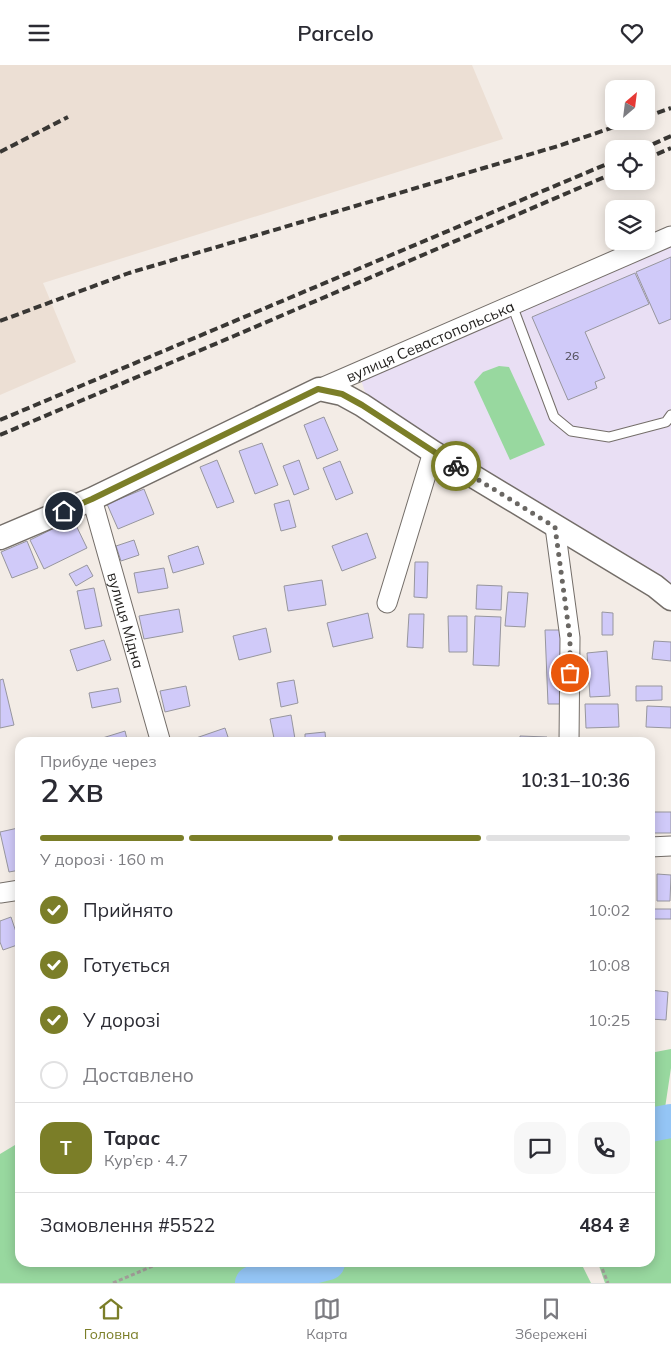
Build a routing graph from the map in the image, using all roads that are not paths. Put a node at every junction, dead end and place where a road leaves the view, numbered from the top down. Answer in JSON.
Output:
{"nodes":[{"id":1,"x":671,"y":235,"type":"edge"},
{"id":2,"x":512,"y":305,"type":"junction"},
{"id":3,"x":318,"y":389,"type":"junction"},
{"id":4,"x":671,"y":415,"type":"edge"},
{"id":5,"x":433,"y":452,"type":"junction"},
{"id":6,"x":92,"y":499,"type":"junction"},
{"id":7,"x":555,"y":527,"type":"junction"},
{"id":8,"x":0,"y":538,"type":"edge"},
{"id":9,"x":671,"y":599,"type":"edge"},
{"id":10,"x":387,"y":603,"type":"dead end"},
{"id":11,"x":159,"y":737,"type":"edge"},
{"id":12,"x":569,"y":737,"type":"edge"},
{"id":13,"x":671,"y":846,"type":"edge"},
{"id":14,"x":655,"y":847,"type":"edge"},
{"id":15,"x":15,"y":891,"type":"edge"},
{"id":16,"x":0,"y":893,"type":"edge"}],
"edges":[{"from":1,"to":2,"type":"street","name":"вулиця Севастопольська"},
{"from":2,"to":3,"type":"street","name":"вулиця Севастопольська"},
{"from":2,"to":4,"type":"lane"},
{"from":3,"to":5,"type":"street"},
{"from":3,"to":6,"type":"street","name":"вулиця Севастопольська"},
{"from":5,"to":7,"type":"street"},
{"from":5,"to":10,"type":"street"},
{"from":6,"to":8,"type":"street","name":"вулиця Севастопольська"},
{"from":6,"to":11,"type":"street","name":"вулиця Мідна"},
{"from":7,"to":9,"type":"street"},
{"from":7,"to":12,"type":"street"},
{"from":13,"to":14,"type":"street"},
{"from":15,"to":16,"type":"street"}]}
